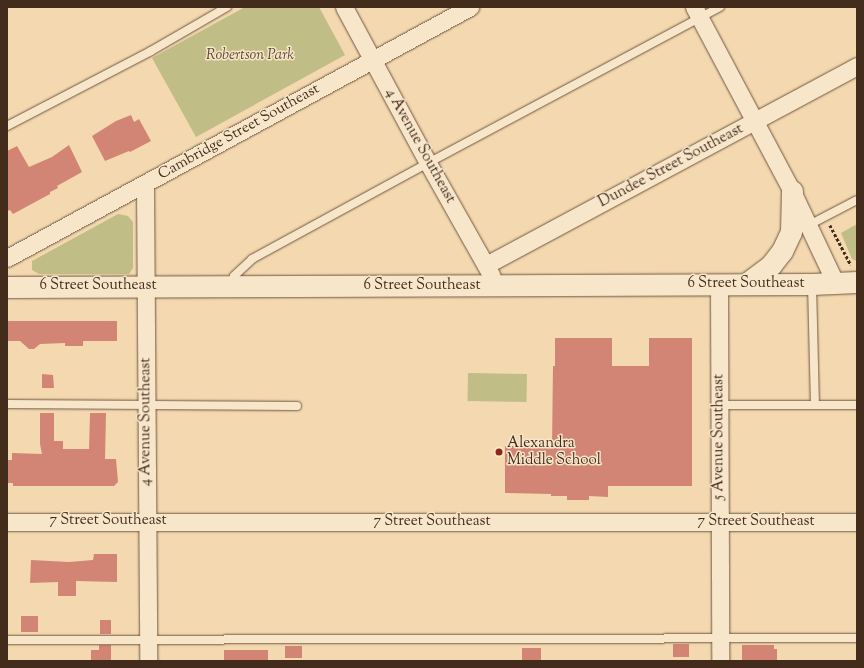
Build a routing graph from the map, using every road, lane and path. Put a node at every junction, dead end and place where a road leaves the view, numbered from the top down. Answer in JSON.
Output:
{"nodes":[{"id":1,"x":227,"y":7,"type":"edge"},
{"id":2,"x":344,"y":7,"type":"edge"},
{"id":3,"x":470,"y":7,"type":"edge"},
{"id":4,"x":720,"y":7,"type":"edge"},
{"id":5,"x":697,"y":12,"type":"edge"},
{"id":6,"x":372,"y":59,"type":"junction"},
{"id":7,"x":857,"y":66,"type":"edge"},
{"id":8,"x":755,"y":121,"type":"junction"},
{"id":9,"x":7,"y":126,"type":"edge"},
{"id":10,"x":428,"y":163,"type":"junction"},
{"id":11,"x":145,"y":184,"type":"junction"},
{"id":12,"x":792,"y":192,"type":"junction"},
{"id":13,"x":857,"y":200,"type":"edge"},
{"id":14,"x":825,"y":216,"type":"junction"},
{"id":15,"x":808,"y":225,"type":"junction"},
{"id":16,"x":7,"y":258,"type":"edge"},
{"id":17,"x":486,"y":265,"type":"junction"},
{"id":18,"x":857,"y":267,"type":"edge"},
{"id":19,"x":857,"y":282,"type":"edge"},
{"id":20,"x":718,"y":284,"type":"junction"},
{"id":21,"x":746,"y":284,"type":"junction"},
{"id":22,"x":812,"y":284,"type":"junction"},
{"id":23,"x":836,"y":284,"type":"junction"},
{"id":24,"x":497,"y":285,"type":"junction"},
{"id":25,"x":146,"y":286,"type":"junction"},
{"id":26,"x":232,"y":286,"type":"junction"},
{"id":27,"x":7,"y":287,"type":"edge"},
{"id":28,"x":7,"y":404,"type":"edge"},
{"id":29,"x":146,"y":404,"type":"junction"},
{"id":30,"x":719,"y":405,"type":"junction"},
{"id":31,"x":815,"y":405,"type":"junction"},
{"id":32,"x":857,"y":405,"type":"edge"},
{"id":33,"x":297,"y":406,"type":"dead end"},
{"id":34,"x":146,"y":521,"type":"junction"},
{"id":35,"x":7,"y":522,"type":"edge"},
{"id":36,"x":719,"y":522,"type":"junction"},
{"id":37,"x":857,"y":522,"type":"edge"},
{"id":38,"x":720,"y":638,"type":"junction"},
{"id":39,"x":857,"y":638,"type":"edge"},
{"id":40,"x":148,"y":639,"type":"junction"},
{"id":41,"x":7,"y":640,"type":"edge"},
{"id":42,"x":148,"y":661,"type":"edge"},
{"id":43,"x":720,"y":661,"type":"edge"}],
"edges":[{"from":1,"to":9,"type":"lane"},
{"from":2,"to":6,"type":"street","name":"4 Avenue Southeast"},
{"from":3,"to":6,"type":"street","name":"Cambridge Street Southeast"},
{"from":4,"to":5,"type":"lane"},
{"from":5,"to":8,"type":"street"},
{"from":5,"to":10,"type":"lane"},
{"from":6,"to":10,"type":"street","name":"4 Avenue Southeast"},
{"from":6,"to":11,"type":"street","name":"Cambridge Street Southeast"},
{"from":7,"to":8,"type":"street","name":"Dundee Street Southeast"},
{"from":8,"to":12,"type":"street"},
{"from":8,"to":17,"type":"street","name":"Dundee Street Southeast"},
{"from":10,"to":17,"type":"street","name":"4 Avenue Southeast"},
{"from":10,"to":26,"type":"lane"},
{"from":11,"to":16,"type":"street","name":"Cambridge Street Southeast"},
{"from":11,"to":25,"type":"street","name":"4 Avenue Southeast"},
{"from":12,"to":15,"type":"street"},
{"from":12,"to":21,"type":"street"},
{"from":13,"to":14,"type":"lane"},
{"from":14,"to":15,"type":"lane"},
{"from":14,"to":18,"type":"path"},
{"from":15,"to":23,"type":"street"},
{"from":17,"to":24,"type":"street","name":"4 Avenue Southeast"},
{"from":19,"to":23,"type":"street","name":"6 Street Southeast"},
{"from":20,"to":21,"type":"street","name":"6 Street Southeast"},
{"from":20,"to":24,"type":"street","name":"6 Street Southeast"},
{"from":20,"to":30,"type":"street","name":"5 Avenue Southeast"},
{"from":21,"to":22,"type":"street","name":"6 Street Southeast"},
{"from":22,"to":23,"type":"street","name":"6 Street Southeast"},
{"from":22,"to":31,"type":"lane"},
{"from":24,"to":26,"type":"street","name":"6 Street Southeast"},
{"from":25,"to":26,"type":"street","name":"6 Street Southeast"},
{"from":25,"to":27,"type":"street","name":"6 Street Southeast"},
{"from":25,"to":29,"type":"street","name":"4 Avenue Southeast"},
{"from":28,"to":29,"type":"lane"},
{"from":29,"to":33,"type":"lane"},
{"from":29,"to":34,"type":"street","name":"4 Avenue Southeast"},
{"from":30,"to":31,"type":"lane"},
{"from":30,"to":36,"type":"street","name":"5 Avenue Southeast"},
{"from":31,"to":32,"type":"lane"},
{"from":34,"to":35,"type":"street","name":"7 Street Southeast"},
{"from":34,"to":36,"type":"street","name":"7 Street Southeast"},
{"from":34,"to":40,"type":"street","name":"4 Avenue Southeast"},
{"from":36,"to":37,"type":"street","name":"7 Street Southeast"},
{"from":36,"to":38,"type":"street","name":"5 Avenue Southeast"},
{"from":38,"to":39,"type":"lane"},
{"from":38,"to":40,"type":"lane"},
{"from":38,"to":43,"type":"street","name":"5 Avenue Southeast"},
{"from":40,"to":41,"type":"lane"},
{"from":40,"to":42,"type":"street","name":"4 Avenue Southeast"}]}
